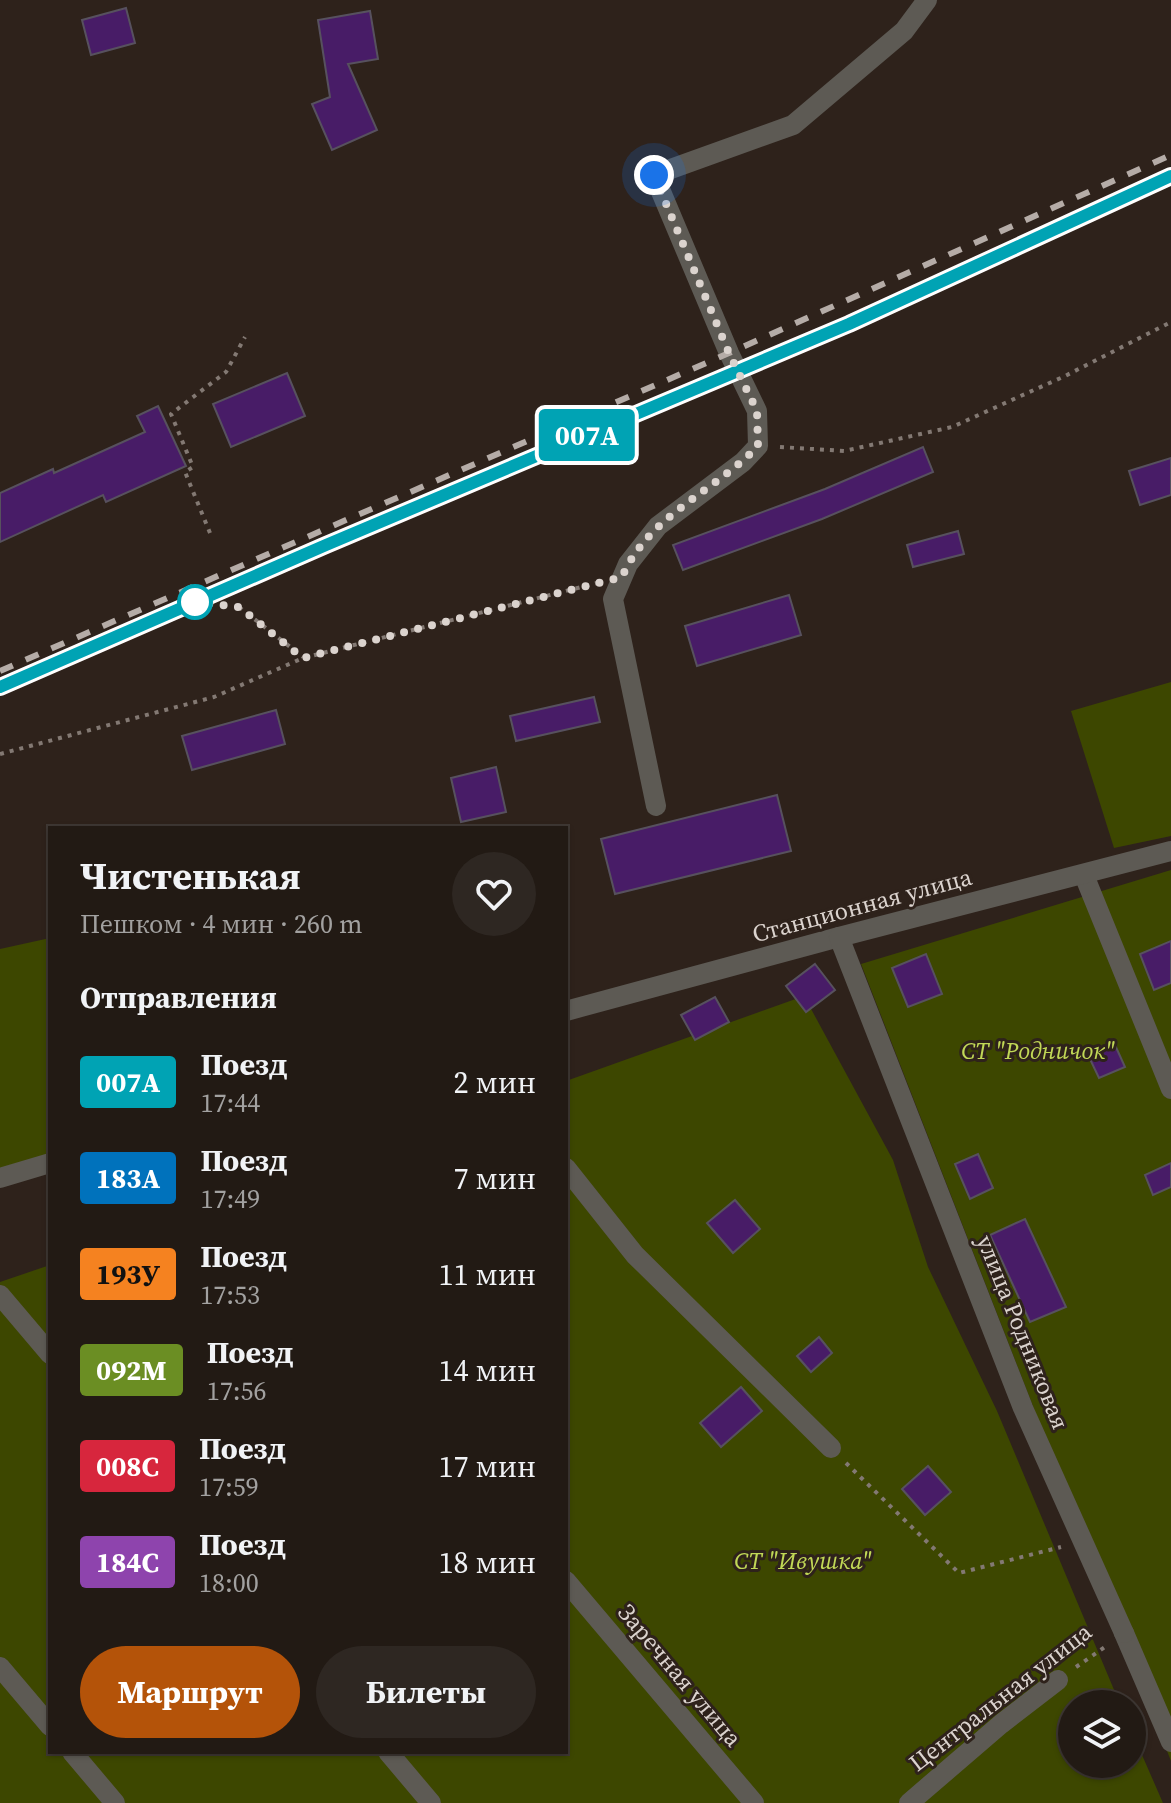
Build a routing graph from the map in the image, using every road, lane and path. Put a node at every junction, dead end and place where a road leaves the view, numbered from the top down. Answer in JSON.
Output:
{"nodes":[{"id":1,"x":927,"y":0,"type":"edge"},
{"id":2,"x":1171,"y":322,"type":"edge"},
{"id":3,"x":245,"y":337,"type":"dead end"},
{"id":4,"x":758,"y":446,"type":"junction"},
{"id":5,"x":210,"y":533,"type":"dead end"},
{"id":6,"x":622,"y":577,"type":"junction"},
{"id":7,"x":239,"y":607,"type":"dead end"},
{"id":8,"x":303,"y":658,"type":"junction"},
{"id":9,"x":0,"y":754,"type":"edge"},
{"id":10,"x":656,"y":806,"type":"dead end"},
{"id":11,"x":1171,"y":851,"type":"edge"},
{"id":12,"x":1084,"y":875,"type":"junction"},
{"id":13,"x":839,"y":937,"type":"junction"},
{"id":14,"x":568,"y":1010,"type":"edge"},
{"id":15,"x":1171,"y":1089,"type":"edge"},
{"id":16,"x":48,"y":1164,"type":"edge"},
{"id":17,"x":568,"y":1171,"type":"edge"},
{"id":18,"x":0,"y":1178,"type":"edge"},
{"id":19,"x":0,"y":1295,"type":"edge"},
{"id":20,"x":48,"y":1352,"type":"edge"},
{"id":21,"x":831,"y":1448,"type":"joint"},
{"id":22,"x":1083,"y":1541,"type":"junction"},
{"id":23,"x":568,"y":1583,"type":"edge"},
{"id":24,"x":1124,"y":1633,"type":"junction"},
{"id":25,"x":0,"y":1667,"type":"edge"},
{"id":26,"x":1058,"y":1680,"type":"joint"},
{"id":27,"x":48,"y":1724,"type":"edge"},
{"id":28,"x":1171,"y":1742,"type":"edge"},
{"id":29,"x":74,"y":1754,"type":"edge"},
{"id":30,"x":390,"y":1754,"type":"edge"},
{"id":31,"x":115,"y":1803,"type":"edge"},
{"id":32,"x":431,"y":1803,"type":"edge"},
{"id":33,"x":754,"y":1803,"type":"edge"},
{"id":34,"x":909,"y":1803,"type":"edge"}],
"edges":[{"from":1,"to":4,"type":"street"},
{"from":2,"to":4,"type":"path"},
{"from":3,"to":5,"type":"path"},
{"from":4,"to":6,"type":"street"},
{"from":6,"to":8,"type":"path"},
{"from":6,"to":10,"type":"street"},
{"from":7,"to":8,"type":"path"},
{"from":8,"to":9,"type":"path"},
{"from":11,"to":12,"type":"street","name":"Станционная улица"},
{"from":12,"to":13,"type":"street","name":"Станционная улица"},
{"from":12,"to":15,"type":"street"},
{"from":13,"to":14,"type":"street","name":"Станционная улица"},
{"from":13,"to":22,"type":"street","name":"улица Родниковая"},
{"from":16,"to":18,"type":"street"},
{"from":17,"to":21,"type":"street"},
{"from":19,"to":20,"type":"street"},
{"from":21,"to":22,"type":"path"},
{"from":22,"to":24,"type":"street","name":"улица Родниковая"},
{"from":23,"to":33,"type":"street","name":"Заречная улица"},
{"from":24,"to":26,"type":"path","name":"Центральная улица"},
{"from":24,"to":28,"type":"street","name":"улица Родниковая"},
{"from":25,"to":27,"type":"street"},
{"from":26,"to":34,"type":"street","name":"Центральная улица"},
{"from":29,"to":31,"type":"street"},
{"from":30,"to":32,"type":"street"}]}
